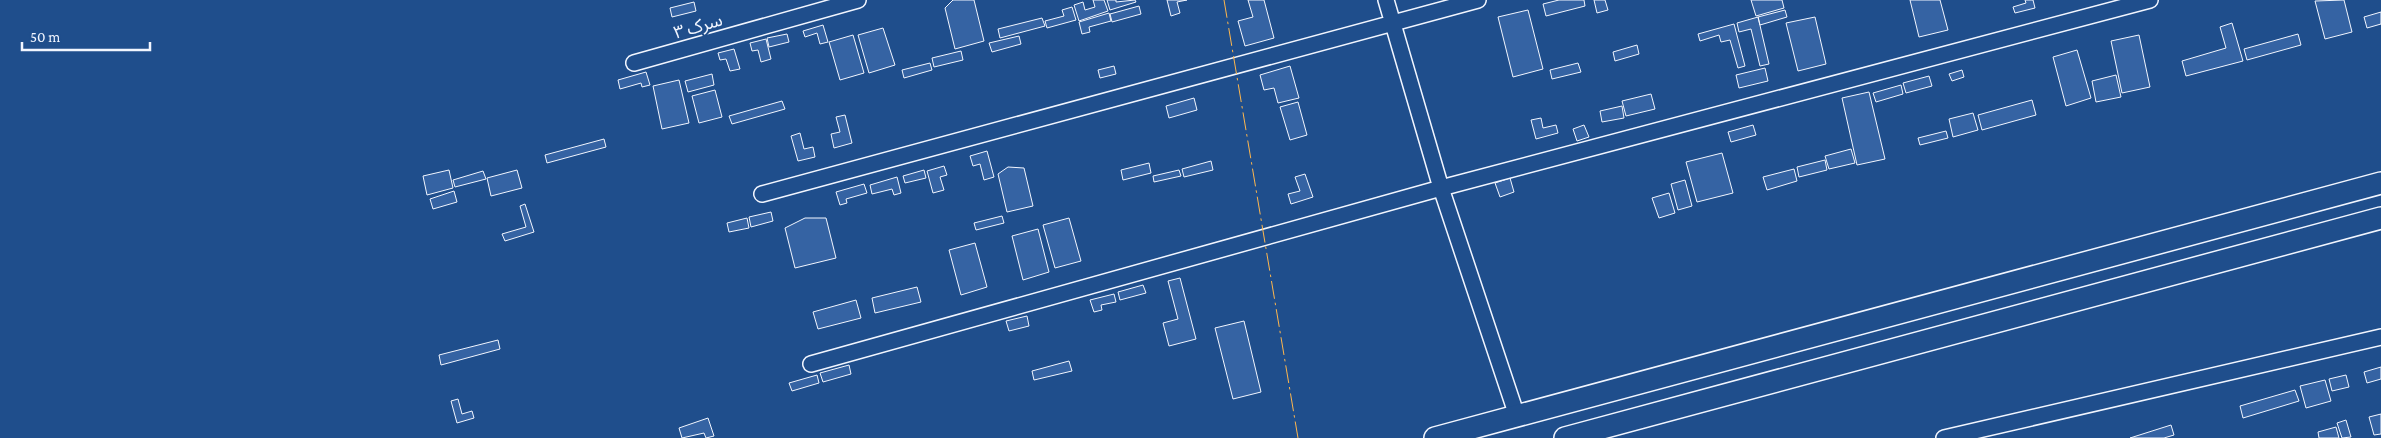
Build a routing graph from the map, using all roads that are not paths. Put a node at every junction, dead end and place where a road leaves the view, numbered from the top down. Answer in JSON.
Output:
{"nodes":[{"id":1,"x":858,"y":0,"type":"edge"},
{"id":2,"x":1386,"y":0,"type":"edge"},
{"id":3,"x":1478,"y":0,"type":"edge"},
{"id":4,"x":2150,"y":0,"type":"edge"},
{"id":5,"x":1393,"y":23,"type":"junction"},
{"id":6,"x":634,"y":63,"type":"dead end"},
{"id":7,"x":2381,"y":183,"type":"edge"},
{"id":8,"x":1441,"y":188,"type":"junction"},
{"id":9,"x":762,"y":194,"type":"dead end"},
{"id":10,"x":2381,"y":218,"type":"edge"},
{"id":11,"x":2381,"y":337,"type":"edge"},
{"id":12,"x":811,"y":364,"type":"dead end"},
{"id":13,"x":1517,"y":416,"type":"junction"},
{"id":14,"x":1435,"y":438,"type":"edge"},
{"id":15,"x":1565,"y":438,"type":"edge"},
{"id":16,"x":1944,"y":438,"type":"edge"}],
"edges":[{"from":1,"to":6,"type":"street","name":"سرک ۳"},
{"from":2,"to":5,"type":"street"},
{"from":3,"to":5,"type":"street"},
{"from":4,"to":8,"type":"street"},
{"from":5,"to":8,"type":"street"},
{"from":5,"to":9,"type":"street"},
{"from":7,"to":13,"type":"main road"},
{"from":8,"to":12,"type":"street"},
{"from":8,"to":13,"type":"street"},
{"from":10,"to":15,"type":"main road"},
{"from":11,"to":16,"type":"street"},
{"from":13,"to":14,"type":"main road"}]}
